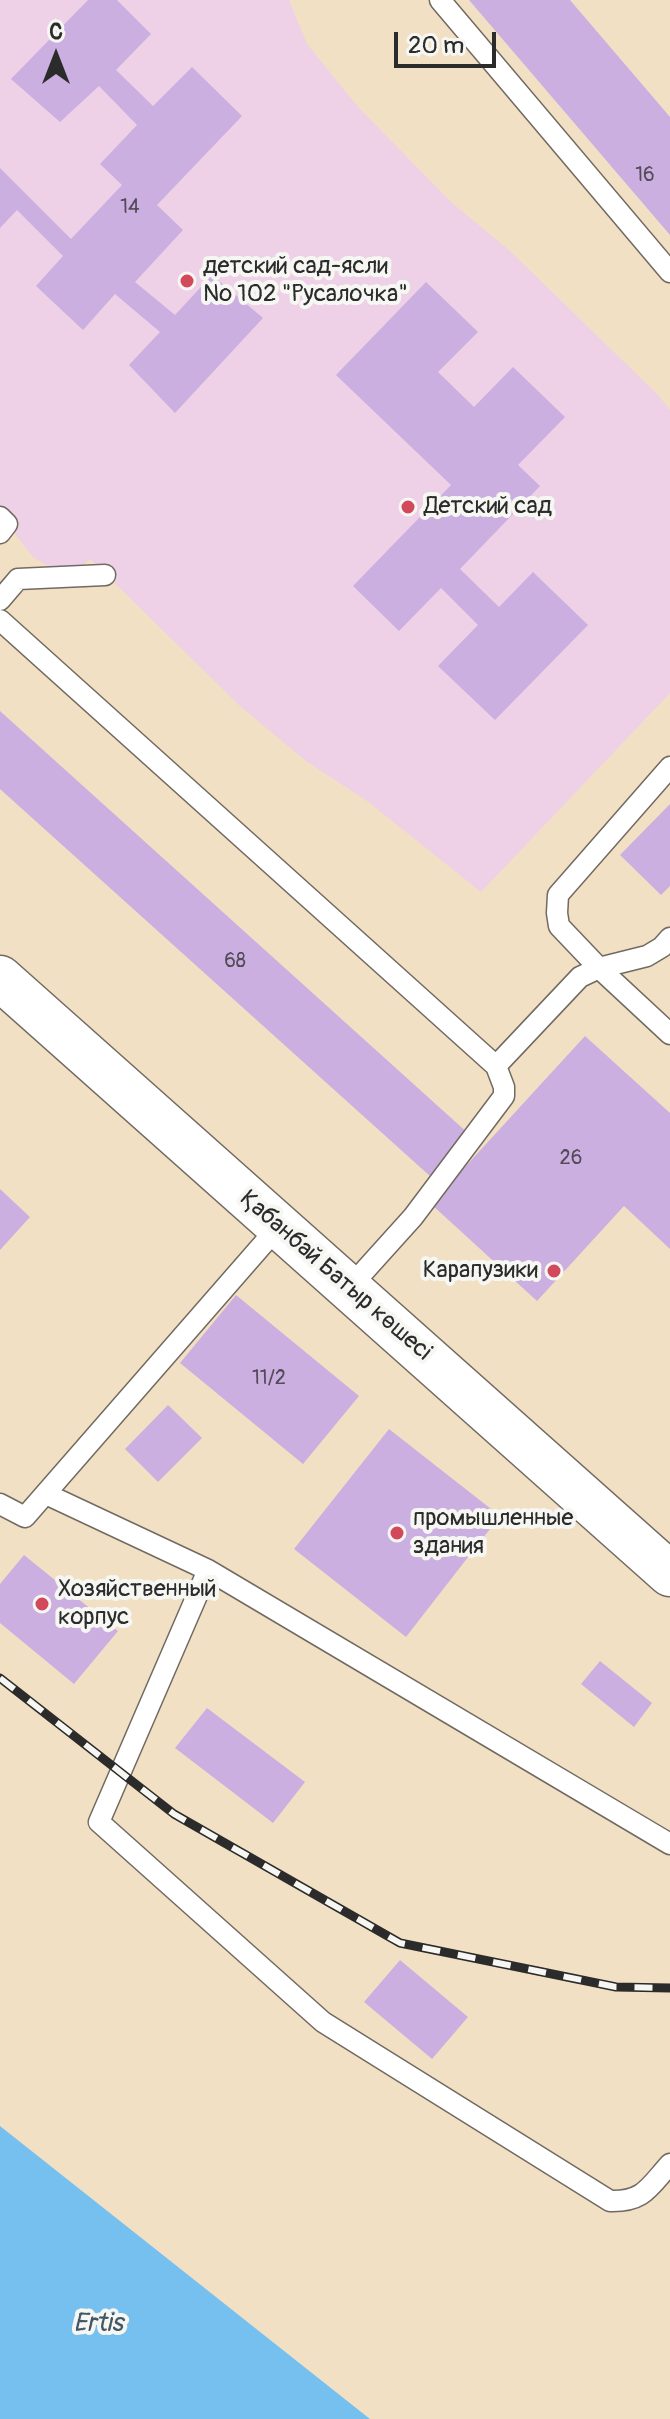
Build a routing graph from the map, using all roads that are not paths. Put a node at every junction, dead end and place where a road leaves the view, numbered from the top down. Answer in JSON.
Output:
{"nodes":[{"id":1,"x":440,"y":0,"type":"edge"},
{"id":2,"x":670,"y":272,"type":"edge"},
{"id":3,"x":0,"y":517,"type":"edge"},
{"id":4,"x":0,"y":533,"type":"edge"},
{"id":5,"x":105,"y":575,"type":"dead end"},
{"id":6,"x":0,"y":600,"type":"edge"},
{"id":7,"x":0,"y":620,"type":"edge"},
{"id":8,"x":670,"y":767,"type":"edge"},
{"id":9,"x":670,"y":938,"type":"edge"},
{"id":10,"x":599,"y":968,"type":"junction"},
{"id":11,"x":0,"y":978,"type":"edge"},
{"id":12,"x":670,"y":1034,"type":"edge"},
{"id":13,"x":496,"y":1066,"type":"junction"},
{"id":14,"x":278,"y":1227,"type":"junction"},
{"id":15,"x":349,"y":1288,"type":"junction"},
{"id":16,"x":46,"y":1494,"type":"junction"},
{"id":17,"x":0,"y":1504,"type":"edge"},
{"id":18,"x":208,"y":1570,"type":"junction"},
{"id":19,"x":670,"y":1574,"type":"edge"},
{"id":20,"x":670,"y":1844,"type":"edge"},
{"id":21,"x":670,"y":2164,"type":"edge"}],
"edges":[{"from":1,"to":2,"type":"lane"},
{"from":3,"to":4,"type":"lane"},
{"from":5,"to":6,"type":"lane"},
{"from":7,"to":13,"type":"lane"},
{"from":8,"to":10,"type":"lane"},
{"from":9,"to":10,"type":"lane"},
{"from":10,"to":12,"type":"lane"},
{"from":10,"to":13,"type":"lane"},
{"from":11,"to":14,"type":"main road","name":"Қабанбай Батыр көшесі"},
{"from":13,"to":15,"type":"lane"},
{"from":14,"to":15,"type":"main road","name":"Қабанбай Батыр көшесі"},
{"from":14,"to":16,"type":"lane"},
{"from":15,"to":19,"type":"main road","name":"Қабанбай Батыр көшесі"},
{"from":16,"to":17,"type":"lane"},
{"from":16,"to":18,"type":"lane"},
{"from":18,"to":20,"type":"lane"},
{"from":18,"to":21,"type":"lane"}]}
